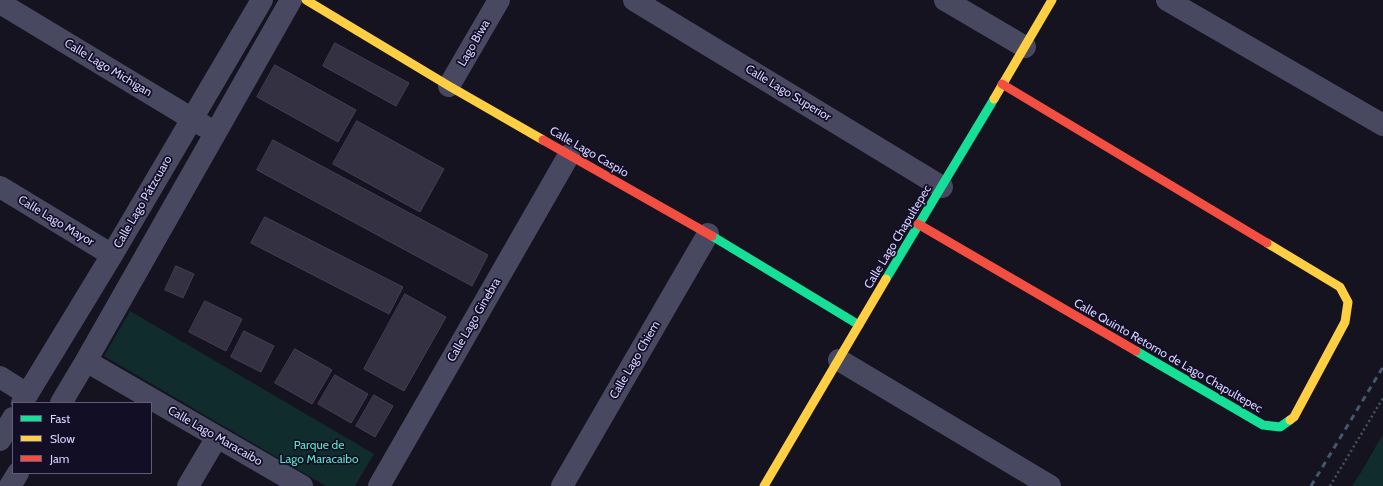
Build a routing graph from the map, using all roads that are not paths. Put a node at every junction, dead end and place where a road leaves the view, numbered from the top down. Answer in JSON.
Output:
{"nodes":[{"id":1,"x":262,"y":0,"type":"edge"},
{"id":2,"x":291,"y":0,"type":"edge"},
{"id":3,"x":306,"y":0,"type":"edge"},
{"id":4,"x":499,"y":0,"type":"edge"},
{"id":5,"x":634,"y":0,"type":"edge"},
{"id":6,"x":945,"y":0,"type":"edge"},
{"id":7,"x":1052,"y":0,"type":"edge"},
{"id":8,"x":1167,"y":0,"type":"edge"},
{"id":9,"x":0,"y":3,"type":"edge"},
{"id":10,"x":1025,"y":47,"type":"junction"},
{"id":11,"x":1002,"y":84,"type":"junction"},
{"id":12,"x":449,"y":86,"type":"junction"},
{"id":13,"x":192,"y":118,"type":"junction"},
{"id":14,"x":1383,"y":125,"type":"edge"},
{"id":15,"x":216,"y":133,"type":"junction"},
{"id":16,"x":569,"y":155,"type":"junction"},
{"id":17,"x":0,"y":187,"type":"edge"},
{"id":18,"x":942,"y":187,"type":"junction"},
{"id":19,"x":150,"y":191,"type":"junction"},
{"id":20,"x":175,"y":204,"type":"junction"},
{"id":21,"x":918,"y":224,"type":"junction"},
{"id":22,"x":708,"y":234,"type":"junction"},
{"id":23,"x":112,"y":255,"type":"junction"},
{"id":24,"x":859,"y":325,"type":"junction"},
{"id":25,"x":839,"y":360,"type":"junction"},
{"id":26,"x":86,"y":361,"type":"junction"},
{"id":27,"x":0,"y":377,"type":"edge"},
{"id":28,"x":24,"y":398,"type":"edge"},
{"id":29,"x":62,"y":402,"type":"edge"},
{"id":30,"x":12,"y":420,"type":"edge"},
{"id":31,"x":218,"y":437,"type":"junction"},
{"id":32,"x":0,"y":440,"type":"edge"},
{"id":33,"x":17,"y":474,"type":"edge"},
{"id":34,"x":10,"y":486,"type":"edge"},
{"id":35,"x":188,"y":486,"type":"edge"},
{"id":36,"x":302,"y":486,"type":"edge"},
{"id":37,"x":379,"y":486,"type":"edge"},
{"id":38,"x":562,"y":486,"type":"edge"},
{"id":39,"x":764,"y":486,"type":"edge"},
{"id":40,"x":1050,"y":486,"type":"edge"}],
"edges":[{"from":1,"to":13,"type":"street","name":"Calle Lago Pátzcuaro"},
{"from":2,"to":15,"type":"street"},
{"from":3,"to":12,"type":"street","name":"Calle Lago Caspio"},
{"from":4,"to":12,"type":"street","name":"Lago Biwa"},
{"from":5,"to":18,"type":"street","name":"Calle Lago Superior"},
{"from":6,"to":10,"type":"street"},
{"from":7,"to":10,"type":"street","name":"Calle Lago Chapultepec"},
{"from":8,"to":14,"type":"street"},
{"from":9,"to":13,"type":"street","name":"Calle Lago Michigan"},
{"from":10,"to":11,"type":"street","name":"Calle Lago Chapultepec"},
{"from":11,"to":18,"type":"street","name":"Calle Lago Chapultepec"},
{"from":11,"to":21,"type":"street","name":"Calle Quinto Retorno de Lago Chapultepec"},
{"from":12,"to":16,"type":"street","name":"Calle Lago Caspio"},
{"from":13,"to":15,"type":"street","name":"Calle Lago Michigan"},
{"from":13,"to":19,"type":"street","name":"Calle Lago Pátzcuaro"},
{"from":15,"to":20,"type":"street"},
{"from":16,"to":22,"type":"street","name":"Calle Lago Caspio"},
{"from":16,"to":37,"type":"street","name":"Calle Lago Ginebra"},
{"from":17,"to":23,"type":"street","name":"Calle Lago Mayor"},
{"from":18,"to":21,"type":"street","name":"Calle Lago Chapultepec"},
{"from":19,"to":20,"type":"street"},
{"from":19,"to":23,"type":"street","name":"Calle Lago Pátzcuaro"},
{"from":20,"to":26,"type":"street"},
{"from":21,"to":24,"type":"street","name":"Calle Lago Chapultepec"},
{"from":22,"to":24,"type":"street","name":"Calle Lago Caspio"},
{"from":22,"to":38,"type":"street","name":"Calle Lago Chiem"},
{"from":23,"to":28,"type":"street","name":"Calle Lago Pátzcuaro"},
{"from":24,"to":25,"type":"street","name":"Calle Lago Chapultepec"},
{"from":25,"to":39,"type":"street","name":"Calle Lago Chapultepec"},
{"from":25,"to":40,"type":"street"},
{"from":26,"to":29,"type":"street"},
{"from":26,"to":31,"type":"street","name":"Calle Lago Maracaibo"},
{"from":27,"to":28,"type":"street"},
{"from":30,"to":32,"type":"street"},
{"from":31,"to":35,"type":"street"},
{"from":31,"to":36,"type":"street","name":"Calle Lago Maracaibo"},
{"from":33,"to":34,"type":"street"}]}
